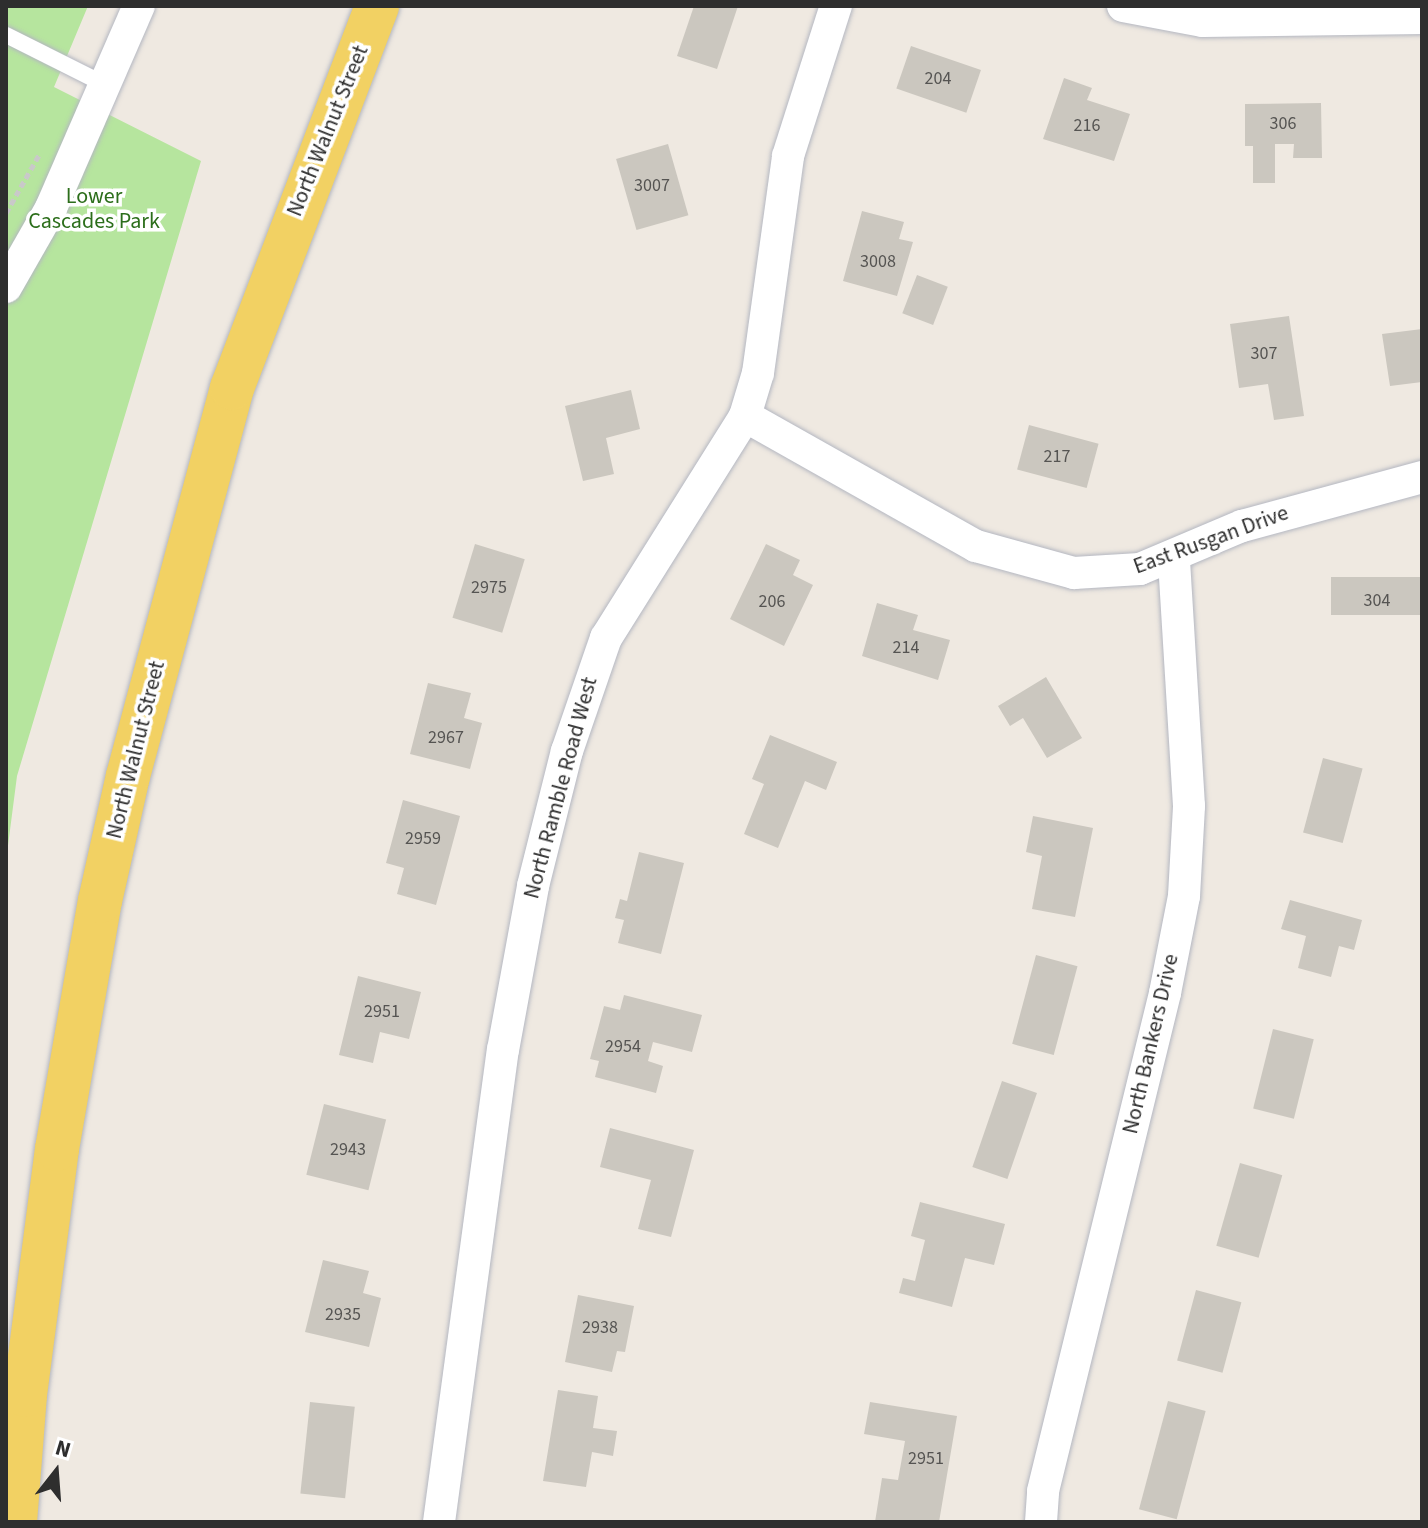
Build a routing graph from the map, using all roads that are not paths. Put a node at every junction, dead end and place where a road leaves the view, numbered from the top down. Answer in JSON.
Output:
{"nodes":[{"id":1,"x":139,"y":6,"type":"edge"},
{"id":2,"x":377,"y":6,"type":"edge"},
{"id":3,"x":836,"y":6,"type":"edge"},
{"id":4,"x":1123,"y":6,"type":"edge"},
{"id":5,"x":1422,"y":18,"type":"edge"},
{"id":6,"x":6,"y":35,"type":"edge"},
{"id":7,"x":106,"y":85,"type":"junction"},
{"id":8,"x":6,"y":287,"type":"edge"},
{"id":9,"x":745,"y":416,"type":"junction"},
{"id":10,"x":1422,"y":477,"type":"edge"},
{"id":11,"x":1174,"y":558,"type":"junction"},
{"id":12,"x":15,"y":1522,"type":"edge"},
{"id":13,"x":439,"y":1522,"type":"edge"},
{"id":14,"x":1041,"y":1522,"type":"edge"}],
"edges":[{"from":1,"to":7,"type":"street"},
{"from":2,"to":12,"type":"main road","name":"North Walnut Street"},
{"from":3,"to":9,"type":"street","name":"North Ramble Road West"},
{"from":4,"to":5,"type":"street"},
{"from":6,"to":7,"type":"lane"},
{"from":7,"to":8,"type":"street"},
{"from":9,"to":11,"type":"street","name":"East Rusgan Drive"},
{"from":9,"to":13,"type":"street","name":"North Ramble Road West"},
{"from":10,"to":11,"type":"street","name":"East Rusgan Drive"},
{"from":11,"to":14,"type":"street","name":"North Bankers Drive"}]}
